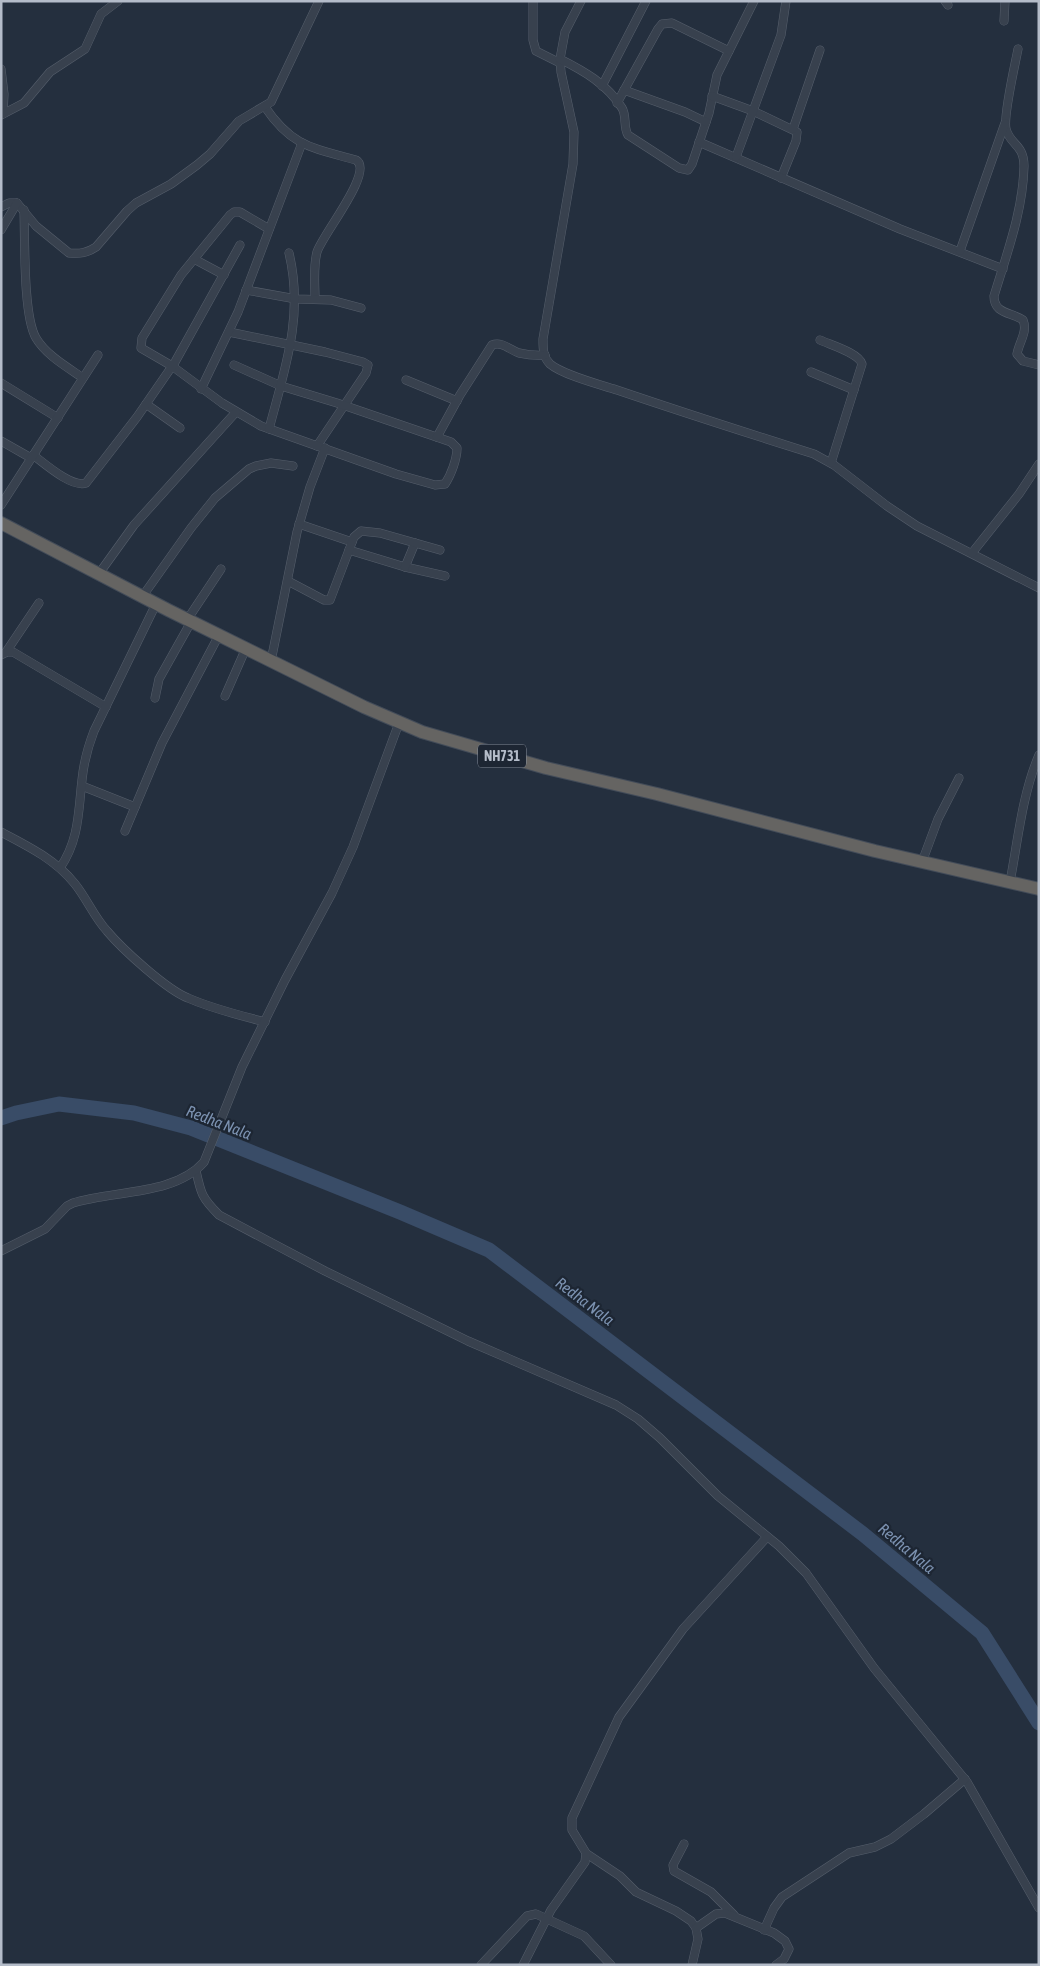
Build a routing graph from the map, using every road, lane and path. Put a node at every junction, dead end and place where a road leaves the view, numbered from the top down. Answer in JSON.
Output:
{"nodes":[{"id":1,"x":118,"y":1,"type":"edge"},
{"id":2,"x":320,"y":1,"type":"edge"},
{"id":3,"x":533,"y":1,"type":"edge"},
{"id":4,"x":581,"y":1,"type":"edge"},
{"id":5,"x":646,"y":1,"type":"edge"},
{"id":6,"x":754,"y":1,"type":"edge"},
{"id":7,"x":786,"y":1,"type":"edge"},
{"id":8,"x":1005,"y":1,"type":"edge"},
{"id":9,"x":1004,"y":21,"type":"dead end"},
{"id":10,"x":1018,"y":49,"type":"dead end"},
{"id":11,"x":820,"y":50,"type":"dead end"},
{"id":12,"x":729,"y":51,"type":"junction"},
{"id":13,"x":560,"y":61,"type":"junction"},
{"id":14,"x":1,"y":69,"type":"edge"},
{"id":15,"x":602,"y":86,"type":"junction"},
{"id":16,"x":624,"y":90,"type":"junction"},
{"id":17,"x":712,"y":96,"type":"junction"},
{"id":18,"x":617,"y":103,"type":"junction"},
{"id":19,"x":265,"y":107,"type":"junction"},
{"id":20,"x":753,"y":111,"type":"junction"},
{"id":21,"x":2,"y":114,"type":"edge"},
{"id":22,"x":706,"y":122,"type":"junction"},
{"id":23,"x":1006,"y":122,"type":"junction"},
{"id":24,"x":794,"y":129,"type":"junction"},
{"id":25,"x":700,"y":142,"type":"junction"},
{"id":26,"x":302,"y":143,"type":"junction"},
{"id":27,"x":736,"y":157,"type":"junction"},
{"id":28,"x":781,"y":178,"type":"junction"},
{"id":29,"x":17,"y":203,"type":"junction"},
{"id":30,"x":1,"y":207,"type":"edge"},
{"id":31,"x":24,"y":210,"type":"junction"},
{"id":32,"x":269,"y":229,"type":"junction"},
{"id":33,"x":1,"y":230,"type":"edge"},
{"id":34,"x":240,"y":245,"type":"dead end"},
{"id":35,"x":960,"y":251,"type":"junction"},
{"id":36,"x":289,"y":253,"type":"dead end"},
{"id":37,"x":194,"y":259,"type":"junction"},
{"id":38,"x":1003,"y":268,"type":"junction"},
{"id":39,"x":224,"y":274,"type":"junction"},
{"id":40,"x":246,"y":290,"type":"junction"},
{"id":41,"x":296,"y":299,"type":"junction"},
{"id":42,"x":315,"y":299,"type":"junction"},
{"id":43,"x":361,"y":308,"type":"dead end"},
{"id":44,"x":229,"y":332,"type":"junction"},
{"id":45,"x":820,"y":340,"type":"dead end"},
{"id":46,"x":291,"y":345,"type":"junction"},
{"id":47,"x":98,"y":355,"type":"dead end"},
{"id":48,"x":545,"y":355,"type":"junction"},
{"id":49,"x":234,"y":365,"type":"dead end"},
{"id":50,"x":1039,"y":365,"type":"edge"},
{"id":51,"x":172,"y":366,"type":"junction"},
{"id":52,"x":811,"y":372,"type":"dead end"},
{"id":53,"x":83,"y":378,"type":"junction"},
{"id":54,"x":406,"y":380,"type":"dead end"},
{"id":55,"x":1,"y":384,"type":"edge"},
{"id":56,"x":281,"y":386,"type":"junction"},
{"id":57,"x":200,"y":389,"type":"junction"},
{"id":58,"x":854,"y":390,"type":"junction"},
{"id":59,"x":457,"y":401,"type":"junction"},
{"id":60,"x":146,"y":404,"type":"junction"},
{"id":61,"x":344,"y":405,"type":"junction"},
{"id":62,"x":236,"y":412,"type":"junction"},
{"id":63,"x":58,"y":418,"type":"junction"},
{"id":64,"x":180,"y":428,"type":"dead end"},
{"id":65,"x":269,"y":429,"type":"junction"},
{"id":66,"x":437,"y":437,"type":"junction"},
{"id":67,"x":1,"y":441,"type":"edge"},
{"id":68,"x":321,"y":447,"type":"junction"},
{"id":69,"x":32,"y":457,"type":"junction"},
{"id":70,"x":831,"y":463,"type":"junction"},
{"id":71,"x":1039,"y":464,"type":"edge"},
{"id":72,"x":293,"y":466,"type":"dead end"},
{"id":73,"x":1,"y":505,"type":"edge"},
{"id":74,"x":1,"y":523,"type":"edge"},
{"id":75,"x":299,"y":524,"type":"junction"},
{"id":76,"x":352,"y":542,"type":"junction"},
{"id":77,"x":415,"y":543,"type":"junction"},
{"id":78,"x":349,"y":550,"type":"junction"},
{"id":79,"x":440,"y":550,"type":"dead end"},
{"id":80,"x":972,"y":553,"type":"junction"},
{"id":81,"x":405,"y":567,"type":"junction"},
{"id":82,"x":221,"y":569,"type":"dead end"},
{"id":83,"x":98,"y":575,"type":"junction"},
{"id":84,"x":445,"y":576,"type":"dead end"},
{"id":85,"x":288,"y":581,"type":"junction"},
{"id":86,"x":1039,"y":588,"type":"edge"},
{"id":87,"x":142,"y":597,"type":"junction"},
{"id":88,"x":39,"y":603,"type":"dead end"},
{"id":89,"x":156,"y":604,"type":"junction"},
{"id":90,"x":189,"y":621,"type":"junction"},
{"id":91,"x":220,"y":635,"type":"junction"},
{"id":92,"x":246,"y":648,"type":"junction"},
{"id":93,"x":4,"y":654,"type":"edge"},
{"id":94,"x":271,"y":661,"type":"junction"},
{"id":95,"x":225,"y":696,"type":"dead end"},
{"id":96,"x":155,"y":698,"type":"dead end"},
{"id":97,"x":106,"y":707,"type":"junction"},
{"id":98,"x":399,"y":723,"type":"junction"},
{"id":99,"x":1039,"y":755,"type":"edge"},
{"id":100,"x":959,"y":778,"type":"dead end"},
{"id":101,"x":82,"y":786,"type":"junction"},
{"id":102,"x":135,"y":807,"type":"junction"},
{"id":103,"x":125,"y":831,"type":"dead end"},
{"id":104,"x":1,"y":832,"type":"edge"},
{"id":105,"x":922,"y":862,"type":"junction"},
{"id":106,"x":60,"y":868,"type":"junction"},
{"id":107,"x":1010,"y":882,"type":"junction"},
{"id":108,"x":1039,"y":888,"type":"edge"},
{"id":109,"x":264,"y":1022,"type":"junction"},
{"id":110,"x":196,"y":1171,"type":"junction"},
{"id":111,"x":1,"y":1252,"type":"edge"},
{"id":112,"x":767,"y":1537,"type":"junction"},
{"id":113,"x":965,"y":1779,"type":"junction"},
{"id":114,"x":684,"y":1844,"type":"dead end"},
{"id":115,"x":586,"y":1854,"type":"junction"},
{"id":116,"x":1039,"y":1908,"type":"edge"},
{"id":117,"x":735,"y":1916,"type":"junction"},
{"id":118,"x":547,"y":1918,"type":"junction"},
{"id":119,"x":696,"y":1928,"type":"junction"},
{"id":120,"x":764,"y":1930,"type":"junction"},
{"id":121,"x":526,"y":1964,"type":"edge"},
{"id":122,"x":481,"y":1965,"type":"edge"},
{"id":123,"x":611,"y":1965,"type":"edge"},
{"id":124,"x":692,"y":1965,"type":"edge"},
{"id":125,"x":776,"y":1965,"type":"edge"}],
"edges":[{"from":1,"to":21,"type":"street"},
{"from":2,"to":19,"type":"street"},
{"from":3,"to":13,"type":"street"},
{"from":4,"to":13,"type":"street"},
{"from":5,"to":15,"type":"street"},
{"from":6,"to":12,"type":"street"},
{"from":7,"to":20,"type":"street"},
{"from":8,"to":9,"type":"street"},
{"from":10,"to":23,"type":"street"},
{"from":11,"to":24,"type":"street"},
{"from":12,"to":16,"type":"street"},
{"from":12,"to":17,"type":"street"},
{"from":13,"to":15,"type":"street"},
{"from":13,"to":48,"type":"street"},
{"from":14,"to":21,"type":"street"},
{"from":15,"to":18,"type":"street"},
{"from":16,"to":18,"type":"street"},
{"from":16,"to":22,"type":"street"},
{"from":17,"to":20,"type":"street"},
{"from":17,"to":22,"type":"street"},
{"from":18,"to":25,"type":"street"},
{"from":19,"to":26,"type":"street"},
{"from":19,"to":31,"type":"street"},
{"from":20,"to":24,"type":"street"},
{"from":20,"to":27,"type":"street"},
{"from":22,"to":25,"type":"street"},
{"from":23,"to":35,"type":"street"},
{"from":23,"to":38,"type":"street"},
{"from":24,"to":28,"type":"street"},
{"from":25,"to":27,"type":"street"},
{"from":26,"to":32,"type":"street"},
{"from":26,"to":42,"type":"street"},
{"from":27,"to":28,"type":"street"},
{"from":28,"to":35,"type":"street"},
{"from":29,"to":30,"type":"street"},
{"from":29,"to":31,"type":"street"},
{"from":29,"to":33,"type":"street"},
{"from":31,"to":53,"type":"street"},
{"from":32,"to":37,"type":"street"},
{"from":32,"to":40,"type":"street"},
{"from":34,"to":39,"type":"street"},
{"from":35,"to":38,"type":"street"},
{"from":36,"to":41,"type":"street"},
{"from":37,"to":39,"type":"street"},
{"from":37,"to":51,"type":"street"},
{"from":38,"to":50,"type":"street"},
{"from":39,"to":51,"type":"street"},
{"from":40,"to":41,"type":"street"},
{"from":40,"to":44,"type":"street"},
{"from":41,"to":42,"type":"street"},
{"from":41,"to":46,"type":"street"},
{"from":42,"to":43,"type":"street"},
{"from":44,"to":46,"type":"street"},
{"from":44,"to":57,"type":"street"},
{"from":45,"to":58,"type":"street"},
{"from":46,"to":56,"type":"street"},
{"from":46,"to":61,"type":"street"},
{"from":47,"to":53,"type":"street"},
{"from":48,"to":59,"type":"street"},
{"from":48,"to":70,"type":"street"},
{"from":49,"to":56,"type":"street"},
{"from":51,"to":57,"type":"street"},
{"from":51,"to":60,"type":"street"},
{"from":52,"to":58,"type":"street"},
{"from":53,"to":63,"type":"street"},
{"from":54,"to":59,"type":"street"},
{"from":55,"to":63,"type":"street"},
{"from":56,"to":61,"type":"street"},
{"from":56,"to":65,"type":"street"},
{"from":57,"to":62,"type":"street"},
{"from":58,"to":70,"type":"street"},
{"from":59,"to":66,"type":"street"},
{"from":60,"to":64,"type":"street"},
{"from":60,"to":69,"type":"street"},
{"from":61,"to":66,"type":"street"},
{"from":61,"to":68,"type":"street"},
{"from":62,"to":65,"type":"street"},
{"from":62,"to":83,"type":"street"},
{"from":63,"to":69,"type":"street"},
{"from":65,"to":68,"type":"street"},
{"from":66,"to":68,"type":"street"},
{"from":67,"to":69,"type":"street"},
{"from":68,"to":75,"type":"street"},
{"from":69,"to":73,"type":"street"},
{"from":70,"to":80,"type":"street"},
{"from":71,"to":80,"type":"street"},
{"from":72,"to":87,"type":"street"},
{"from":74,"to":83,"type":"highway","number":"NH731"},
{"from":75,"to":76,"type":"street"},
{"from":75,"to":85,"type":"street"},
{"from":76,"to":77,"type":"street"},
{"from":76,"to":78,"type":"street"},
{"from":77,"to":79,"type":"street"},
{"from":77,"to":81,"type":"street"},
{"from":78,"to":81,"type":"street"},
{"from":78,"to":85,"type":"street"},
{"from":80,"to":86,"type":"street"},
{"from":81,"to":84,"type":"street"},
{"from":82,"to":90,"type":"street"},
{"from":83,"to":87,"type":"highway","number":"NH731"},
{"from":85,"to":94,"type":"street"},
{"from":87,"to":89,"type":"highway","number":"NH731"},
{"from":88,"to":93,"type":"street"},
{"from":89,"to":90,"type":"highway","number":"NH731"},
{"from":89,"to":97,"type":"street"},
{"from":90,"to":91,"type":"highway","number":"NH731"},
{"from":90,"to":96,"type":"street"},
{"from":91,"to":92,"type":"highway","number":"NH731"},
{"from":91,"to":102,"type":"street"},
{"from":92,"to":94,"type":"highway","number":"NH731"},
{"from":92,"to":95,"type":"street"},
{"from":93,"to":97,"type":"street"},
{"from":94,"to":98,"type":"highway","number":"NH731"},
{"from":97,"to":101,"type":"street"},
{"from":98,"to":105,"type":"highway","number":"NH731"},
{"from":98,"to":109,"type":"street"},
{"from":99,"to":107,"type":"street"},
{"from":100,"to":105,"type":"street"},
{"from":101,"to":102,"type":"street"},
{"from":101,"to":106,"type":"street"},
{"from":102,"to":103,"type":"street"},
{"from":104,"to":106,"type":"street"},
{"from":105,"to":107,"type":"highway","number":"NH731"},
{"from":106,"to":109,"type":"street"},
{"from":107,"to":108,"type":"highway","number":"NH731"},
{"from":109,"to":110,"type":"street"},
{"from":110,"to":111,"type":"street"},
{"from":110,"to":112,"type":"street"},
{"from":112,"to":113,"type":"street"},
{"from":112,"to":115,"type":"street"},
{"from":113,"to":116,"type":"street"},
{"from":113,"to":120,"type":"street"},
{"from":114,"to":117,"type":"street"},
{"from":115,"to":118,"type":"street"},
{"from":115,"to":119,"type":"street"},
{"from":117,"to":119,"type":"street"},
{"from":117,"to":120,"type":"street"},
{"from":118,"to":121,"type":"street"},
{"from":118,"to":122,"type":"street"},
{"from":118,"to":123,"type":"street"},
{"from":119,"to":124,"type":"street"},
{"from":120,"to":125,"type":"street"}]}
